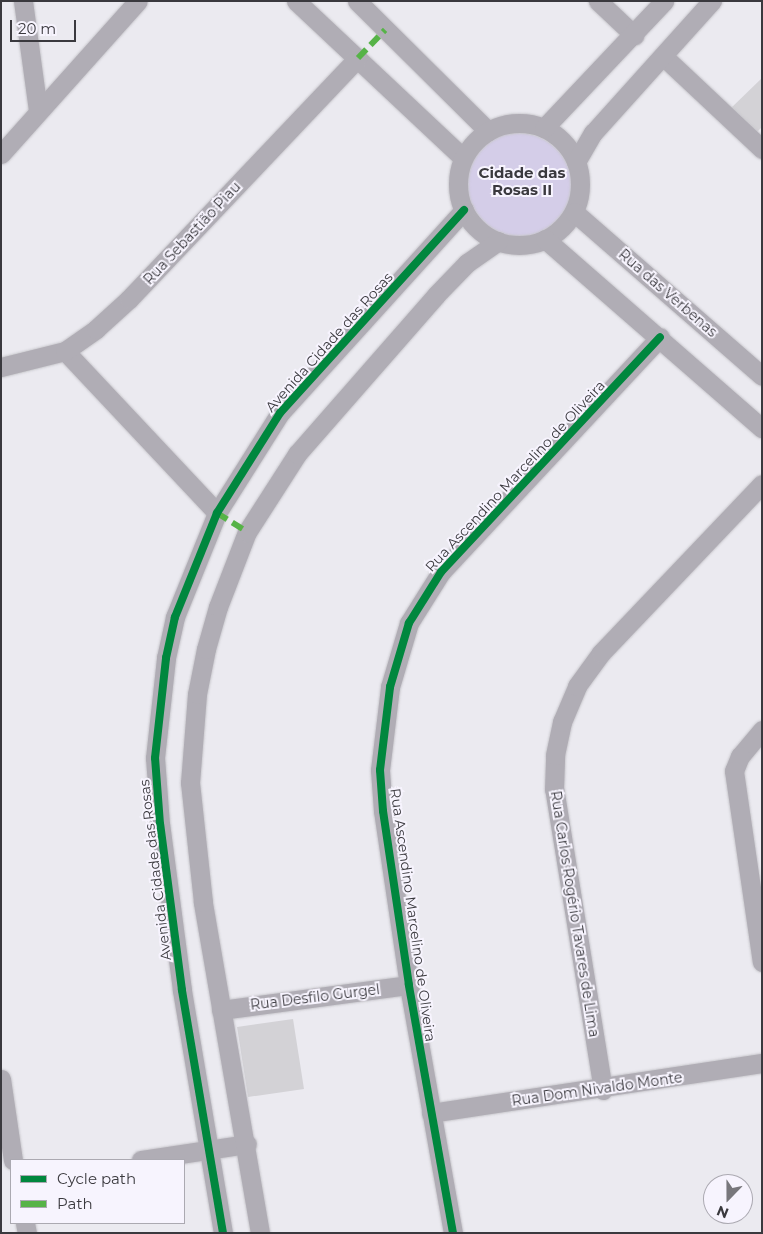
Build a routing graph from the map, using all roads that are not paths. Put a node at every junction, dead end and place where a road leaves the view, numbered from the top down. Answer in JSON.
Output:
{"nodes":[{"id":1,"x":23,"y":1,"type":"edge"},
{"id":2,"x":138,"y":1,"type":"edge"},
{"id":3,"x":296,"y":1,"type":"edge"},
{"id":4,"x":357,"y":1,"type":"edge"},
{"id":5,"x":598,"y":1,"type":"edge"},
{"id":6,"x":664,"y":1,"type":"edge"},
{"id":7,"x":712,"y":1,"type":"edge"},
{"id":8,"x":634,"y":35,"type":"junction"},
{"id":9,"x":663,"y":56,"type":"junction"},
{"id":10,"x":358,"y":58,"type":"junction"},
{"id":11,"x":38,"y":111,"type":"junction"},
{"id":12,"x":544,"y":128,"type":"junction"},
{"id":13,"x":488,"y":131,"type":"junction"},
{"id":14,"x":762,"y":149,"type":"edge"},
{"id":15,"x":1,"y":154,"type":"edge"},
{"id":16,"x":463,"y":158,"type":"junction"},
{"id":17,"x":576,"y":162,"type":"junction"},
{"id":18,"x":464,"y":210,"type":"junction"},
{"id":19,"x":574,"y":212,"type":"junction"},
{"id":20,"x":545,"y":239,"type":"junction"},
{"id":21,"x":498,"y":241,"type":"junction"},
{"id":22,"x":660,"y":336,"type":"junction"},
{"id":23,"x":65,"y":351,"type":"junction"},
{"id":24,"x":1,"y":368,"type":"edge"},
{"id":25,"x":762,"y":376,"type":"edge"},
{"id":26,"x":762,"y":428,"type":"edge"},
{"id":27,"x":762,"y":484,"type":"edge"},
{"id":28,"x":216,"y":513,"type":"junction"},
{"id":29,"x":762,"y":730,"type":"edge"},
{"id":30,"x":762,"y":962,"type":"edge"},
{"id":31,"x":409,"y":985,"type":"junction"},
{"id":32,"x":221,"y":1010,"type":"junction"},
{"id":33,"x":762,"y":1063,"type":"edge"},
{"id":34,"x":1,"y":1080,"type":"edge"},
{"id":35,"x":603,"y":1090,"type":"junction"},
{"id":36,"x":431,"y":1113,"type":"junction"},
{"id":37,"x":6,"y":1142,"type":"edge"},
{"id":38,"x":246,"y":1144,"type":"junction"},
{"id":39,"x":208,"y":1150,"type":"junction"},
{"id":40,"x":13,"y":1159,"type":"edge"},
{"id":41,"x":148,"y":1159,"type":"edge"},
{"id":42,"x":223,"y":1233,"type":"edge"},
{"id":43,"x":260,"y":1233,"type":"edge"},
{"id":44,"x":453,"y":1233,"type":"edge"}],
"edges":[{"from":1,"to":11,"type":"street"},
{"from":2,"to":11,"type":"street"},
{"from":3,"to":10,"type":"street"},
{"from":4,"to":13,"type":"street"},
{"from":5,"to":8,"type":"street"},
{"from":6,"to":8,"type":"street"},
{"from":7,"to":9,"type":"street"},
{"from":8,"to":12,"type":"street"},
{"from":9,"to":14,"type":"street"},
{"from":9,"to":17,"type":"street"},
{"from":10,"to":16,"type":"street"},
{"from":10,"to":23,"type":"street","name":"Rua Sebastião Piau"},
{"from":11,"to":15,"type":"street"},
{"from":12,"to":13,"type":"street"},
{"from":12,"to":17,"type":"street"},
{"from":13,"to":16,"type":"street"},
{"from":16,"to":18,"type":"street"},
{"from":17,"to":19,"type":"street"},
{"from":18,"to":21,"type":"street"},
{"from":18,"to":28,"type":"street","name":"Avenida Cidade das Rosas"},
{"from":19,"to":20,"type":"street"},
{"from":19,"to":25,"type":"street","name":"Rua das Verbenas"},
{"from":20,"to":21,"type":"street"},
{"from":20,"to":22,"type":"street"},
{"from":21,"to":32,"type":"street"},
{"from":22,"to":26,"type":"street"},
{"from":22,"to":31,"type":"street","name":"Rua Ascendino Marcelino de Oliveira"},
{"from":23,"to":24,"type":"street","name":"Rua Sebastião Piau"},
{"from":23,"to":28,"type":"street"},
{"from":27,"to":35,"type":"street","name":"Rua Carlos Rogério Tavares de Lima"},
{"from":28,"to":39,"type":"street","name":"Avenida Cidade das Rosas"},
{"from":29,"to":30,"type":"street"},
{"from":31,"to":32,"type":"street","name":"Rua Desfilo Gurgel"},
{"from":31,"to":36,"type":"street","name":"Rua Ascendino Marcelino de Oliveira"},
{"from":32,"to":38,"type":"street"},
{"from":33,"to":35,"type":"street","name":"Rua Dom Nivaldo Monte"},
{"from":34,"to":37,"type":"street"},
{"from":35,"to":36,"type":"street","name":"Rua Dom Nivaldo Monte"},
{"from":36,"to":44,"type":"street","name":"Rua Ascendino Marcelino de Oliveira"},
{"from":37,"to":40,"type":"street"},
{"from":38,"to":39,"type":"street"},
{"from":38,"to":43,"type":"street"},
{"from":39,"to":41,"type":"street"},
{"from":39,"to":42,"type":"street","name":"Avenida Cidade das Rosas"}]}
